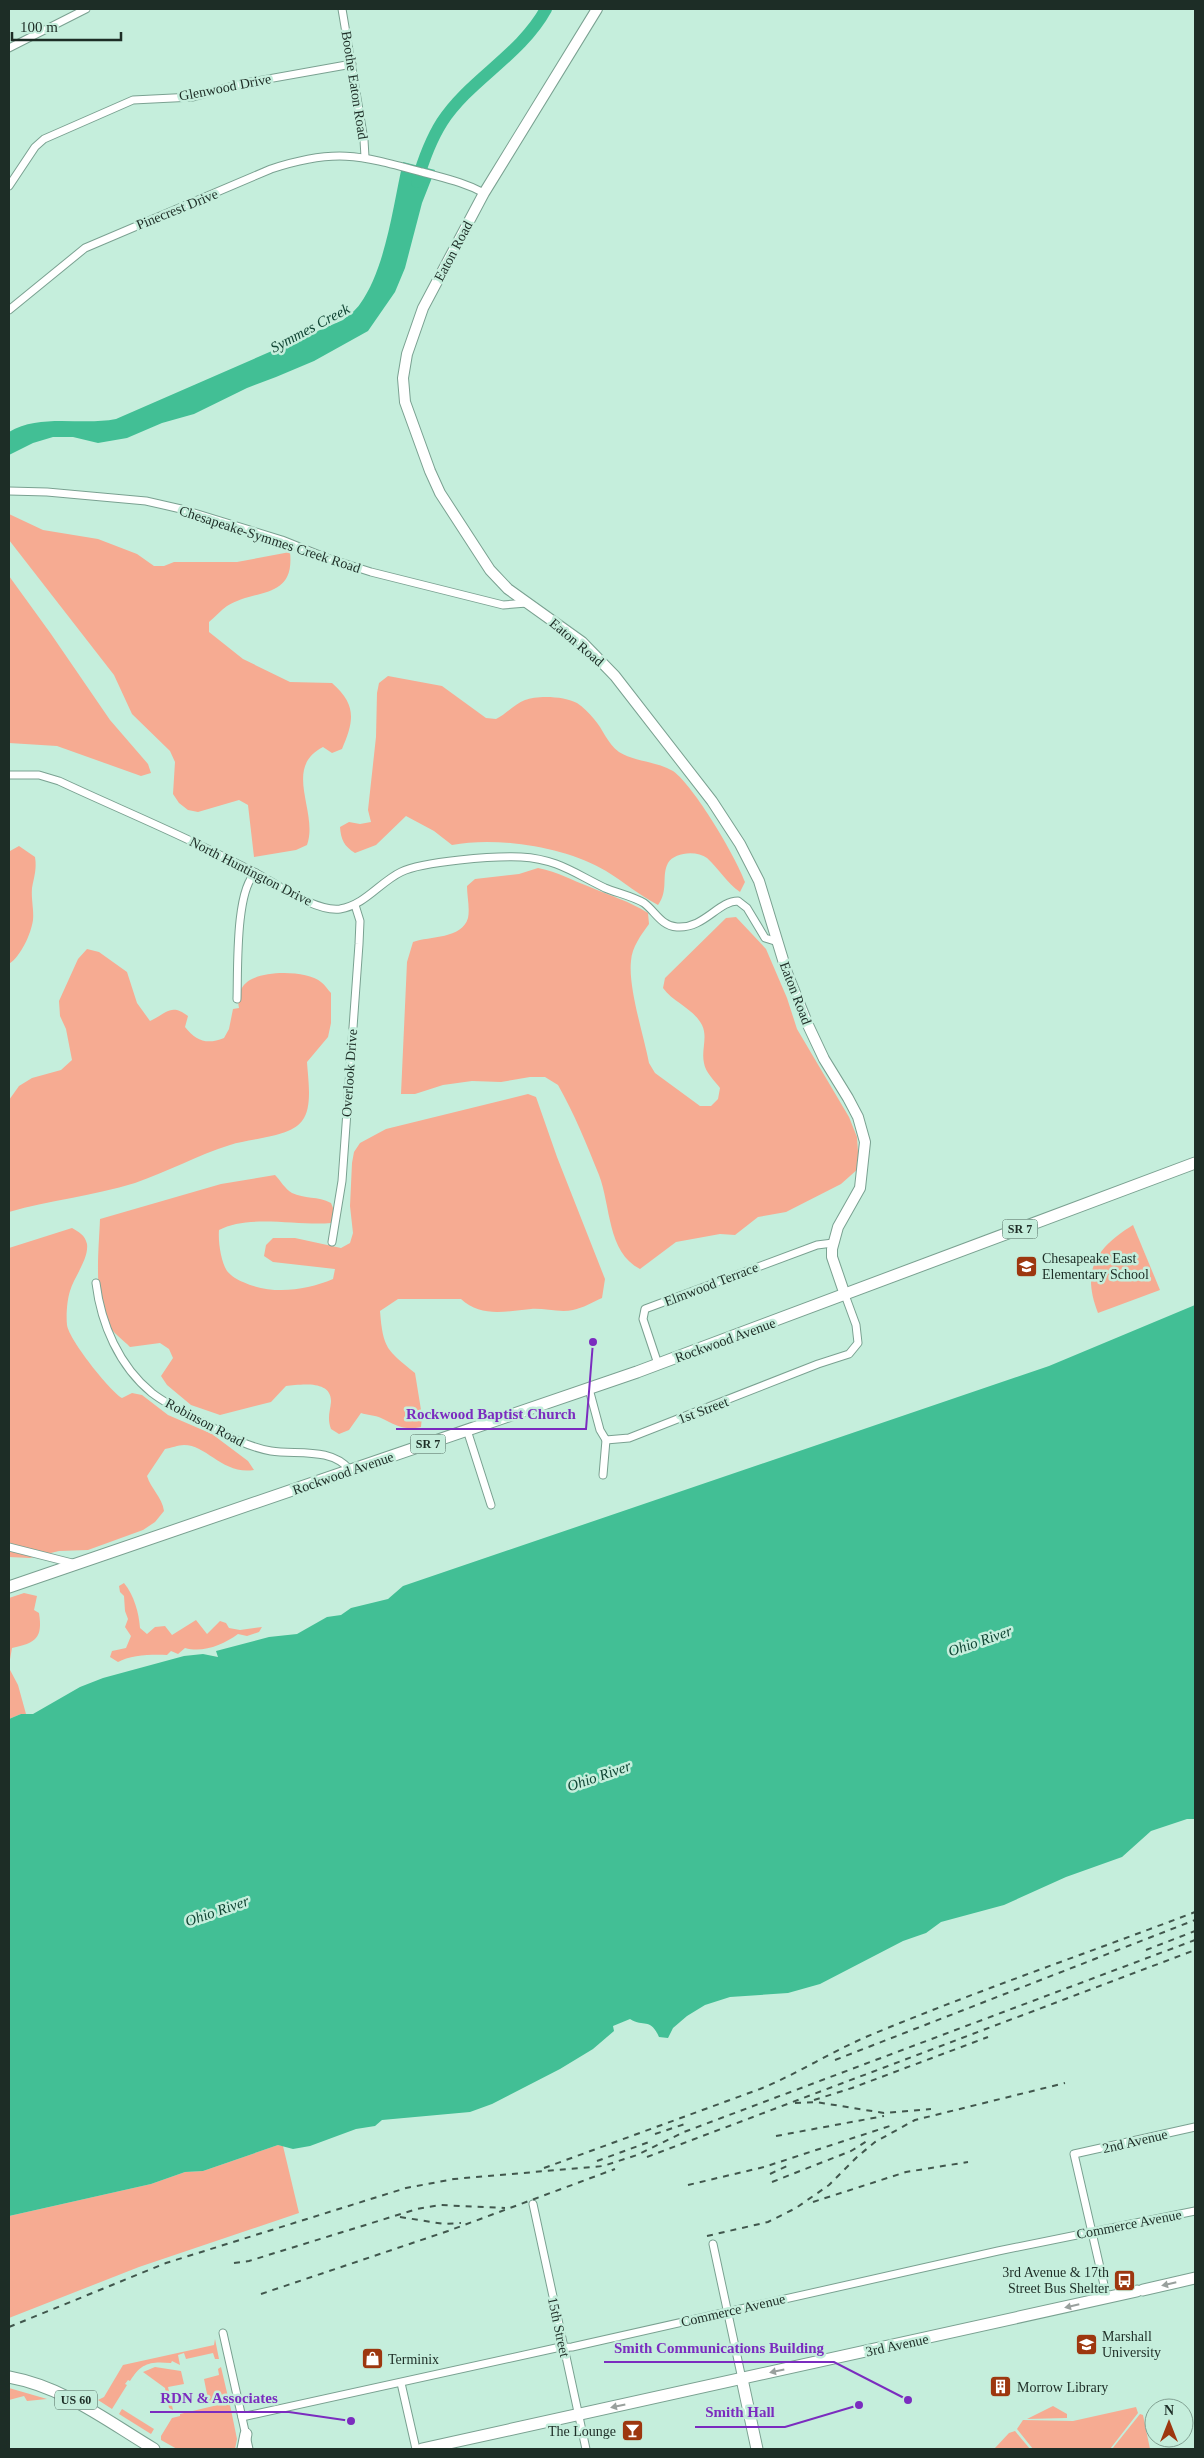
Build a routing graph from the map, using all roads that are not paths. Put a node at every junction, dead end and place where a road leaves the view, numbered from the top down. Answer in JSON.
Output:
{"nodes":[{"id":1,"x":86,"y":9,"type":"edge"},
{"id":2,"x":342,"y":9,"type":"edge"},
{"id":3,"x":597,"y":9,"type":"edge"},
{"id":4,"x":9,"y":48,"type":"edge"},
{"id":5,"x":352,"y":64,"type":"junction"},
{"id":6,"x":365,"y":157,"type":"junction"},
{"id":7,"x":9,"y":186,"type":"edge"},
{"id":8,"x":484,"y":193,"type":"junction"},
{"id":9,"x":9,"y":310,"type":"edge"},
{"id":10,"x":9,"y":491,"type":"edge"},
{"id":11,"x":527,"y":603,"type":"junction"},
{"id":12,"x":9,"y":774,"type":"edge"},
{"id":13,"x":256,"y":873,"type":"junction"},
{"id":14,"x":355,"y":905,"type":"junction"},
{"id":15,"x":778,"y":942,"type":"junction"},
{"id":16,"x":237,"y":999,"type":"dead end"},
{"id":17,"x":1195,"y":1163,"type":"edge"},
{"id":18,"x":332,"y":1242,"type":"dead end"},
{"id":19,"x":833,"y":1243,"type":"junction"},
{"id":20,"x":96,"y":1283,"type":"dead end"},
{"id":21,"x":845,"y":1295,"type":"junction"},
{"id":22,"x":658,"y":1364,"type":"junction"},
{"id":23,"x":589,"y":1388,"type":"junction"},
{"id":24,"x":467,"y":1430,"type":"junction"},
{"id":25,"x":606,"y":1440,"type":"junction"},
{"id":26,"x":350,"y":1470,"type":"junction"},
{"id":27,"x":603,"y":1475,"type":"dead end"},
{"id":28,"x":491,"y":1505,"type":"dead end"},
{"id":29,"x":9,"y":1547,"type":"edge"},
{"id":30,"x":77,"y":1565,"type":"junction"},
{"id":31,"x":9,"y":1587,"type":"edge"},
{"id":32,"x":1195,"y":2127,"type":"edge"},
{"id":33,"x":533,"y":2204,"type":"dead end"},
{"id":34,"x":1195,"y":2211,"type":"edge"},
{"id":35,"x":1091,"y":2232,"type":"junction"},
{"id":36,"x":713,"y":2244,"type":"dead end"},
{"id":37,"x":1195,"y":2278,"type":"edge"},
{"id":38,"x":1107,"y":2298,"type":"junction"},
{"id":39,"x":727,"y":2312,"type":"junction"},
{"id":40,"x":223,"y":2333,"type":"dead end"},
{"id":41,"x":563,"y":2347,"type":"junction"},
{"id":42,"x":9,"y":2377,"type":"edge"},
{"id":43,"x":742,"y":2379,"type":"junction"},
{"id":44,"x":401,"y":2383,"type":"junction"},
{"id":45,"x":579,"y":2414,"type":"junction"},
{"id":46,"x":242,"y":2417,"type":"junction"},
{"id":47,"x":246,"y":2434,"type":"junction"},
{"id":48,"x":154,"y":2449,"type":"edge"},
{"id":49,"x":243,"y":2449,"type":"edge"},
{"id":50,"x":249,"y":2449,"type":"edge"},
{"id":51,"x":416,"y":2449,"type":"edge"},
{"id":52,"x":422,"y":2449,"type":"edge"},
{"id":53,"x":586,"y":2449,"type":"edge"},
{"id":54,"x":757,"y":2449,"type":"edge"}],
"edges":[{"from":1,"to":4,"type":"street"},
{"from":2,"to":5,"type":"street","name":"Boothe Eaton Road"},
{"from":3,"to":8,"type":"street","name":"Eaton Road"},
{"from":5,"to":6,"type":"street","name":"Boothe Eaton Road"},
{"from":5,"to":7,"type":"street","name":"Glenwood Drive"},
{"from":6,"to":8,"type":"street","name":"Boothe Eaton Road"},
{"from":6,"to":9,"type":"street","name":"Pinecrest Drive"},
{"from":8,"to":11,"type":"street","name":"Eaton Road"},
{"from":10,"to":11,"type":"street","name":"Chesapeake-Symmes Creek Road"},
{"from":11,"to":15,"type":"street","name":"Eaton Road"},
{"from":12,"to":13,"type":"street","name":"North Huntington Drive"},
{"from":13,"to":14,"type":"street","name":"North Huntington Drive"},
{"from":13,"to":16,"type":"street"},
{"from":14,"to":15,"type":"street"},
{"from":14,"to":18,"type":"street","name":"Overlook Drive"},
{"from":15,"to":19,"type":"street","name":"Eaton Road"},
{"from":17,"to":21,"type":"main road","number":"SR 7"},
{"from":19,"to":21,"type":"street","name":"Eaton Road"},
{"from":19,"to":22,"type":"street","name":"Elmwood Terrace"},
{"from":20,"to":26,"type":"street","name":"Robinson Road"},
{"from":21,"to":22,"type":"main road","name":"Rockwood Avenue","number":"SR 7"},
{"from":21,"to":25,"type":"street","name":"1st Street"},
{"from":22,"to":23,"type":"main road","name":"Rockwood Avenue","number":"SR 7"},
{"from":23,"to":24,"type":"main road","name":"Rockwood Avenue","number":"SR 7"},
{"from":23,"to":25,"type":"street"},
{"from":24,"to":26,"type":"main road","name":"Rockwood Avenue","number":"SR 7"},
{"from":24,"to":28,"type":"street"},
{"from":25,"to":27,"type":"street"},
{"from":26,"to":30,"type":"main road","name":"Rockwood Avenue","number":"SR 7"},
{"from":29,"to":30,"type":"street"},
{"from":30,"to":31,"type":"main road","name":"Rockwood Avenue","number":"SR 7"},
{"from":32,"to":35,"type":"street","name":"2nd Avenue"},
{"from":33,"to":41,"type":"street","name":"15th Street"},
{"from":34,"to":35,"type":"street","name":"Commerce Avenue"},
{"from":35,"to":38,"type":"street"},
{"from":35,"to":39,"type":"street","name":"Commerce Avenue"},
{"from":36,"to":39,"type":"street"},
{"from":37,"to":38,"type":"main road","name":"3rd Avenue","one_way":true},
{"from":38,"to":43,"type":"main road","name":"3rd Avenue","one_way":true},
{"from":39,"to":41,"type":"street","name":"Commerce Avenue"},
{"from":39,"to":43,"type":"street"},
{"from":40,"to":46,"type":"street"},
{"from":41,"to":44,"type":"street","name":"Commerce Avenue"},
{"from":41,"to":45,"type":"street","name":"15th Street"},
{"from":42,"to":48,"type":"main road","number":"US 60"},
{"from":43,"to":45,"type":"main road","name":"3rd Avenue","one_way":true},
{"from":43,"to":54,"type":"main road"},
{"from":44,"to":46,"type":"street","name":"Commerce Avenue"},
{"from":44,"to":51,"type":"street"},
{"from":45,"to":52,"type":"main road","name":"3rd Avenue"},
{"from":45,"to":53,"type":"street","name":"15th Street"},
{"from":46,"to":47,"type":"street"},
{"from":47,"to":49,"type":"main road"},
{"from":47,"to":50,"type":"street"}]}
